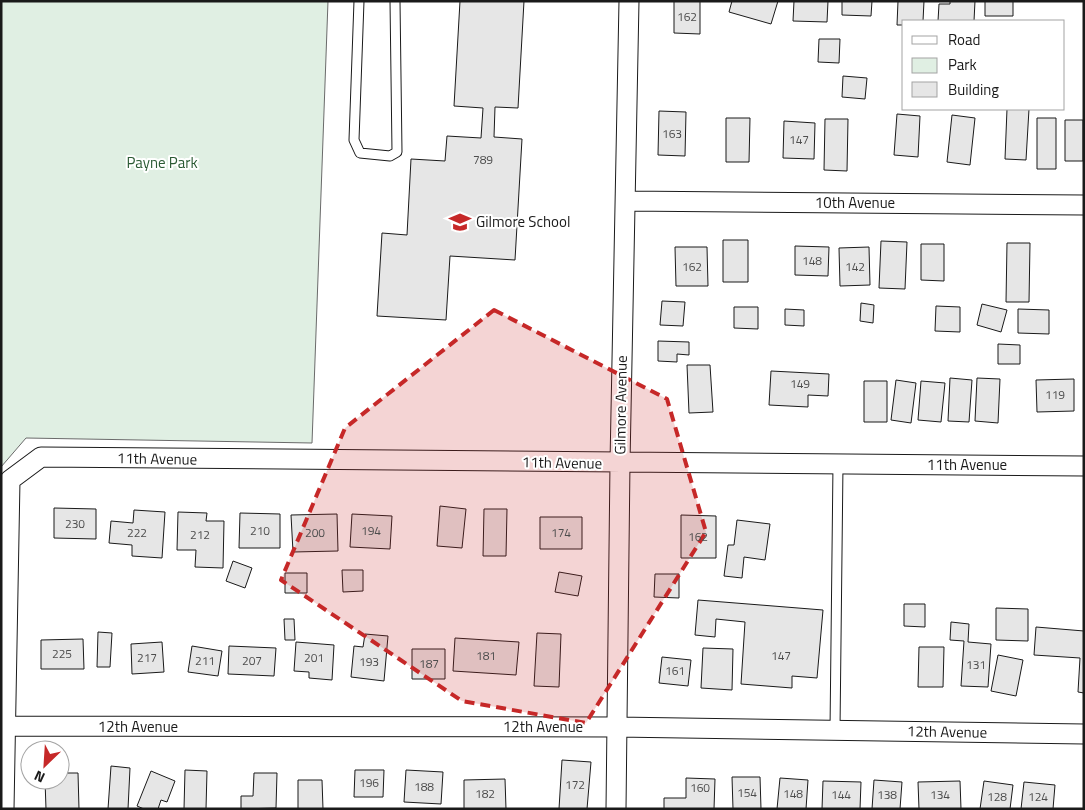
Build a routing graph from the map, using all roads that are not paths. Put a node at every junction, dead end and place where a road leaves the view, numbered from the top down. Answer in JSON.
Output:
{"nodes":[{"id":1,"x":359,"y":1,"type":"edge"},
{"id":2,"x":395,"y":1,"type":"edge"},
{"id":3,"x":629,"y":1,"type":"edge"},
{"id":4,"x":626,"y":202,"type":"junction"},
{"id":5,"x":1084,"y":205,"type":"edge"},
{"id":6,"x":620,"y":463,"type":"junction"},
{"id":7,"x":838,"y":464,"type":"junction"},
{"id":8,"x":1084,"y":466,"type":"edge"},
{"id":9,"x":3,"y":726,"type":"edge"},
{"id":10,"x":617,"y":727,"type":"junction"},
{"id":11,"x":834,"y":730,"type":"junction"},
{"id":12,"x":1084,"y":734,"type":"edge"},
{"id":13,"x":4,"y":809,"type":"edge"},
{"id":14,"x":616,"y":809,"type":"edge"}],
"edges":[{"from":1,"to":2,"type":"lane"},
{"from":3,"to":4,"type":"street","name":"Gilmore Avenue"},
{"from":4,"to":5,"type":"street","name":"10th Avenue"},
{"from":4,"to":6,"type":"street","name":"Gilmore Avenue"},
{"from":6,"to":7,"type":"street","name":"11th Avenue"},
{"from":6,"to":9,"type":"street","name":"11th Avenue"},
{"from":6,"to":10,"type":"street","name":"Gilmore Avenue"},
{"from":7,"to":8,"type":"street","name":"11th Avenue"},
{"from":7,"to":11,"type":"lane"},
{"from":9,"to":10,"type":"street","name":"12th Avenue"},
{"from":9,"to":13,"type":"street"},
{"from":10,"to":11,"type":"street","name":"12th Avenue"},
{"from":10,"to":14,"type":"street","name":"Gilmore Avenue"},
{"from":11,"to":12,"type":"street","name":"12th Avenue"}]}
